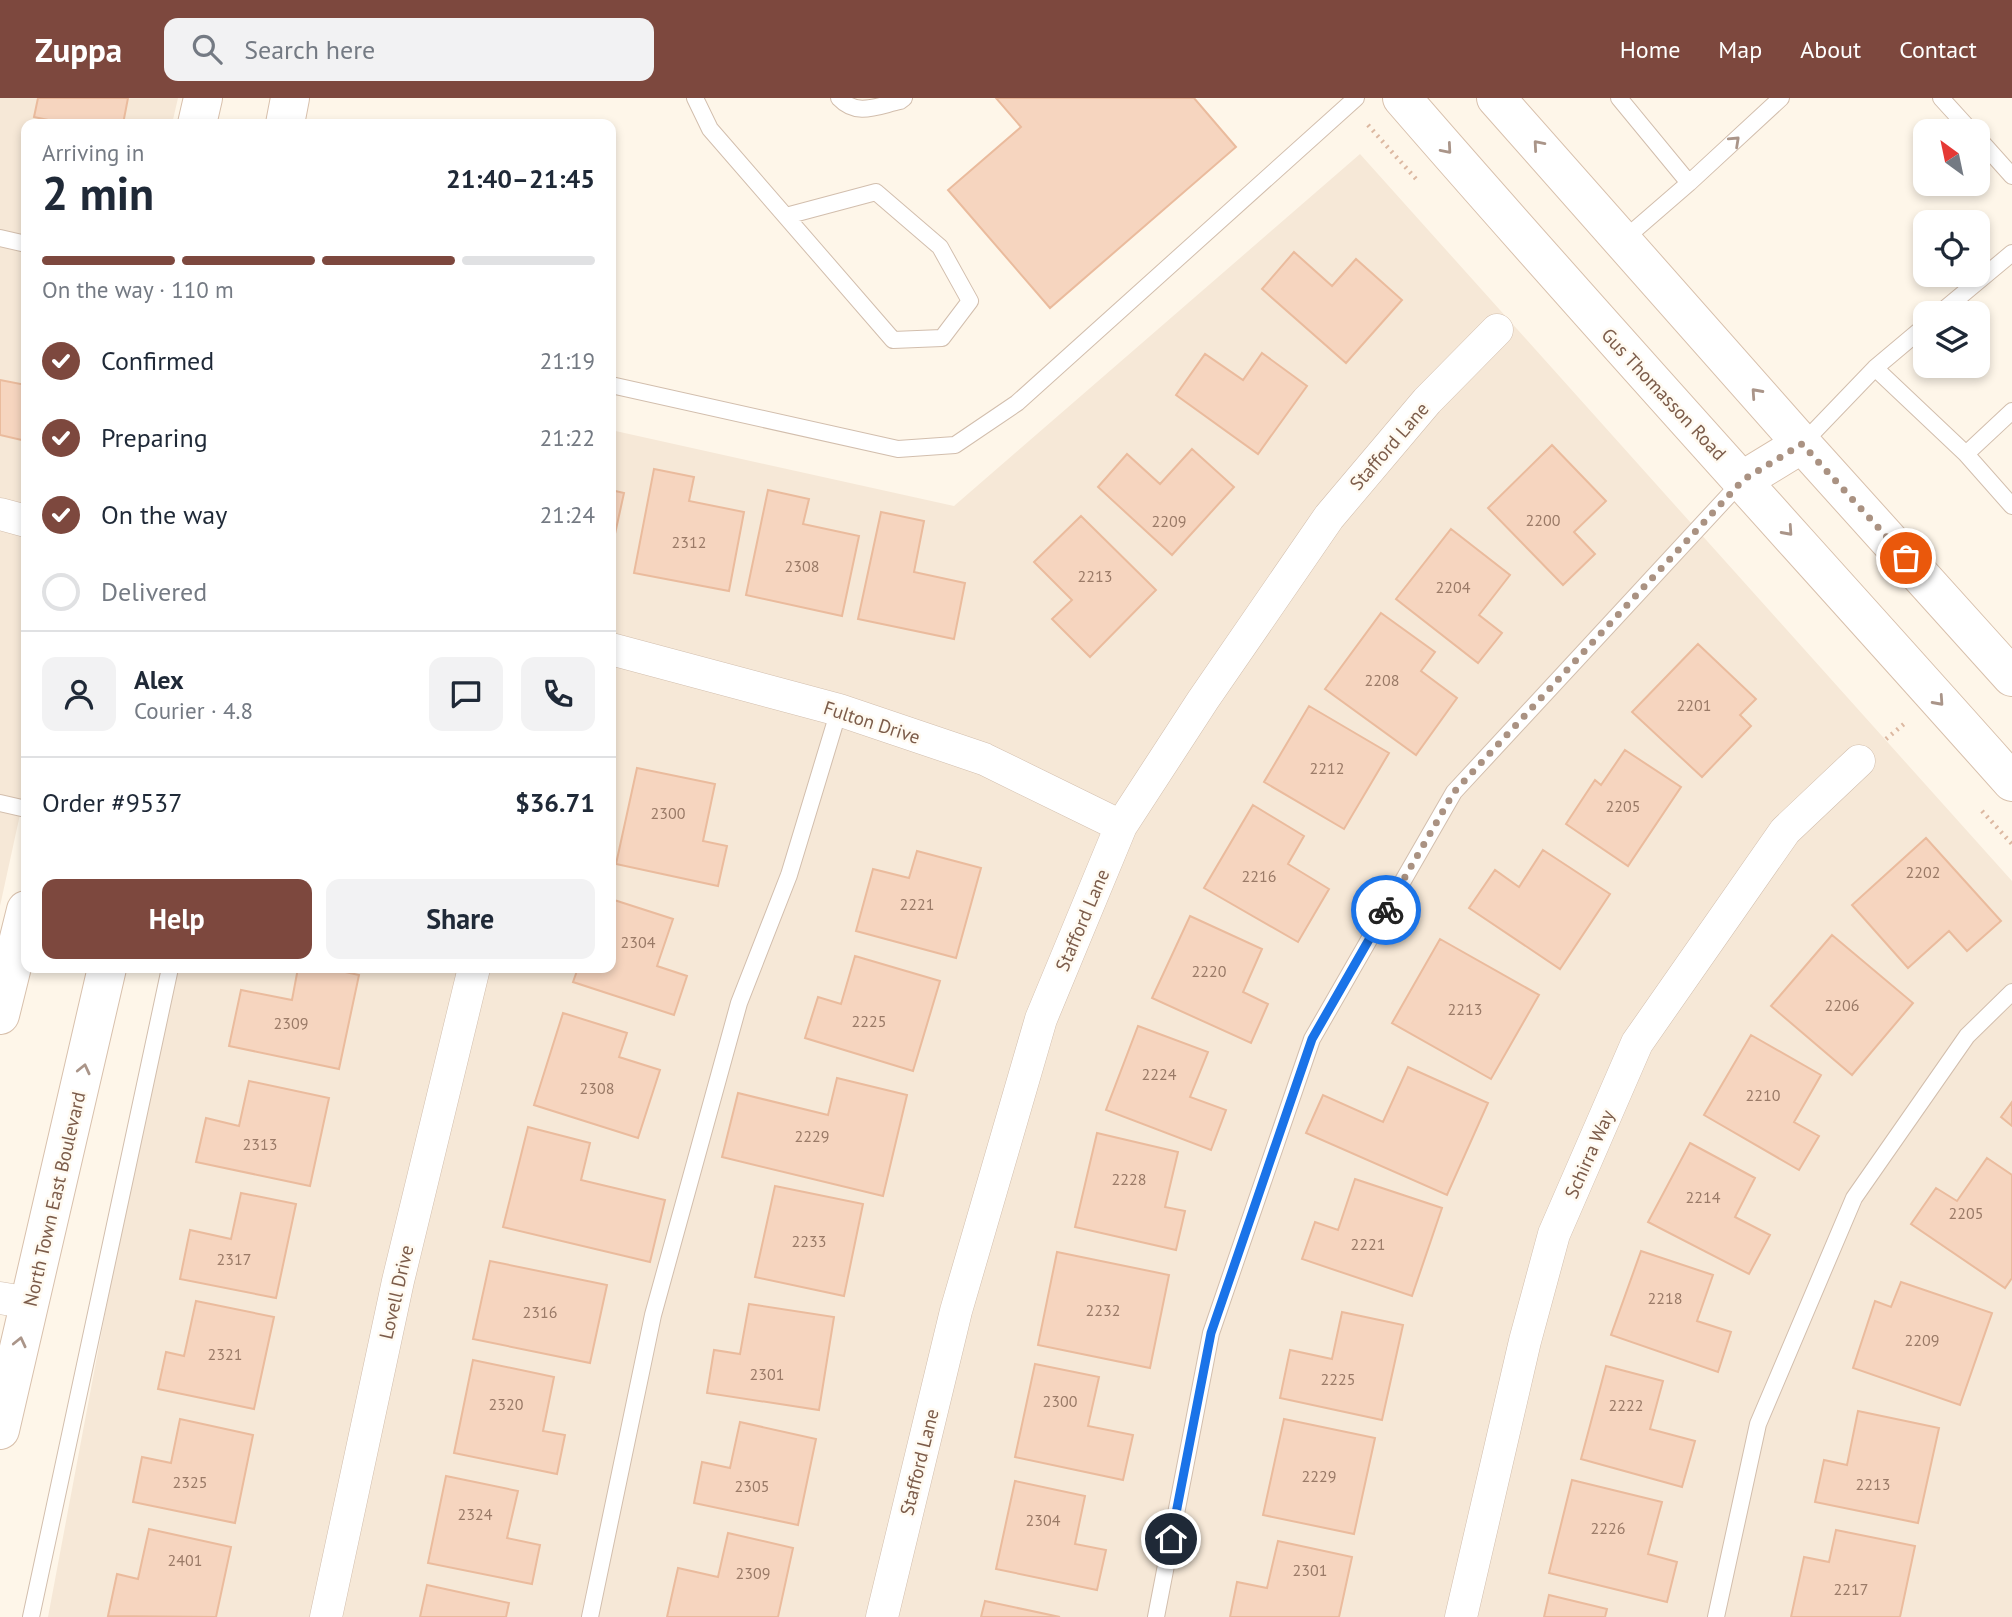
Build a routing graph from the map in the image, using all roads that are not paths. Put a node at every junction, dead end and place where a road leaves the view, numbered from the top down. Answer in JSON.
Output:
{"nodes":[{"id":1,"x":203,"y":98,"type":"edge"},
{"id":2,"x":290,"y":98,"type":"edge"},
{"id":3,"x":695,"y":98,"type":"edge"},
{"id":4,"x":839,"y":98,"type":"edge"},
{"id":5,"x":904,"y":98,"type":"edge"},
{"id":6,"x":1356,"y":98,"type":"edge"},
{"id":7,"x":1402,"y":98,"type":"edge"},
{"id":8,"x":1496,"y":98,"type":"edge"},
{"id":9,"x":1619,"y":98,"type":"edge"},
{"id":10,"x":1781,"y":98,"type":"edge"},
{"id":11,"x":1941,"y":98,"type":"edge"},
{"id":12,"x":198,"y":119,"type":"edge"},
{"id":13,"x":286,"y":119,"type":"edge"},
{"id":14,"x":1960,"y":119,"type":"edge"},
{"id":15,"x":1990,"y":151,"type":"edge"},
{"id":16,"x":2012,"y":176,"type":"edge"},
{"id":17,"x":1689,"y":183,"type":"junction"},
{"id":18,"x":786,"y":216,"type":"junction"},
{"id":19,"x":0,"y":238,"type":"edge"},
{"id":20,"x":1622,"y":241,"type":"junction"},
{"id":21,"x":21,"y":243,"type":"edge"},
{"id":22,"x":2012,"y":253,"type":"edge"},
{"id":23,"x":1954,"y":301,"type":"edge"},
{"id":24,"x":1497,"y":330,"type":"dead end"},
{"id":25,"x":1913,"y":336,"type":"edge"},
{"id":26,"x":1875,"y":368,"type":"junction"},
{"id":27,"x":616,"y":386,"type":"edge"},
{"id":28,"x":2012,"y":411,"type":"edge"},
{"id":29,"x":1802,"y":444,"type":"junction"},
{"id":30,"x":1966,"y":454,"type":"junction"},
{"id":31,"x":1743,"y":480,"type":"junction"},
{"id":32,"x":2012,"y":506,"type":"edge"},
{"id":33,"x":0,"y":514,"type":"edge"},
{"id":34,"x":21,"y":520,"type":"edge"},
{"id":35,"x":616,"y":650,"type":"edge"},
{"id":36,"x":2012,"y":677,"type":"edge"},
{"id":37,"x":839,"y":710,"type":"junction"},
{"id":38,"x":1859,"y":761,"type":"dead end"},
{"id":39,"x":2012,"y":782,"type":"edge"},
{"id":40,"x":0,"y":803,"type":"edge"},
{"id":41,"x":21,"y":808,"type":"edge"},
{"id":42,"x":1121,"y":826,"type":"junction"},
{"id":43,"x":21,"y":930,"type":"edge"},
{"id":44,"x":106,"y":973,"type":"edge"},
{"id":45,"x":169,"y":973,"type":"edge"},
{"id":46,"x":473,"y":973,"type":"edge"},
{"id":47,"x":2012,"y":992,"type":"edge"},
{"id":48,"x":0,"y":1015,"type":"edge"},
{"id":49,"x":15,"y":1300,"type":"edge"},
{"id":50,"x":0,"y":1430,"type":"edge"},
{"id":51,"x":31,"y":1617,"type":"edge"},
{"id":52,"x":326,"y":1617,"type":"edge"},
{"id":53,"x":590,"y":1617,"type":"edge"},
{"id":54,"x":882,"y":1617,"type":"edge"},
{"id":55,"x":1156,"y":1617,"type":"edge"},
{"id":56,"x":1461,"y":1617,"type":"edge"},
{"id":57,"x":1716,"y":1617,"type":"edge"}],
"edges":[{"from":1,"to":12,"type":"main road"},
{"from":2,"to":13,"type":"main road"},
{"from":3,"to":18,"type":"lane"},
{"from":4,"to":5,"type":"lane"},
{"from":6,"to":27,"type":"lane"},
{"from":7,"to":31,"type":"main road","name":"Gus Thomasson Road","one_way":true},
{"from":20,"to":8,"type":"main road","one_way":true},
{"from":9,"to":17,"type":"lane"},
{"from":17,"to":10,"type":"lane","one_way":true},
{"from":11,"to":14,"type":"lane"},
{"from":15,"to":16,"type":"lane"},
{"from":17,"to":20,"type":"lane"},
{"from":18,"to":18,"type":"lane"},
{"from":19,"to":21,"type":"lane"},
{"from":29,"to":20,"type":"main road","one_way":true},
{"from":22,"to":23,"type":"lane"},
{"from":24,"to":42,"type":"street","name":"Stafford Lane"},
{"from":25,"to":26,"type":"lane"},
{"from":26,"to":29,"type":"lane"},
{"from":26,"to":30,"type":"lane"},
{"from":28,"to":30,"type":"lane"},
{"from":29,"to":31,"type":"main road"},
{"from":29,"to":36,"type":"main road"},
{"from":30,"to":32,"type":"lane"},
{"from":31,"to":39,"type":"main road","name":"Gus Thomasson Road","one_way":true},
{"from":31,"to":55,"type":"lane"},
{"from":33,"to":34,"type":"street"},
{"from":35,"to":37,"type":"street","name":"Fulton Drive"},
{"from":37,"to":42,"type":"street","name":"Fulton Drive"},
{"from":37,"to":53,"type":"lane"},
{"from":38,"to":56,"type":"street","name":"Schirra Way"},
{"from":40,"to":41,"type":"lane"},
{"from":42,"to":54,"type":"street","name":"Stafford Lane"},
{"from":43,"to":48,"type":"main road"},
{"from":49,"to":44,"type":"main road","name":"North Town East Boulevard","one_way":true},
{"from":45,"to":51,"type":"lane"},
{"from":46,"to":52,"type":"street","name":"Lovell Drive"},
{"from":47,"to":57,"type":"lane"},
{"from":50,"to":49,"type":"main road","name":"North Town East Boulevard","one_way":true}]}
